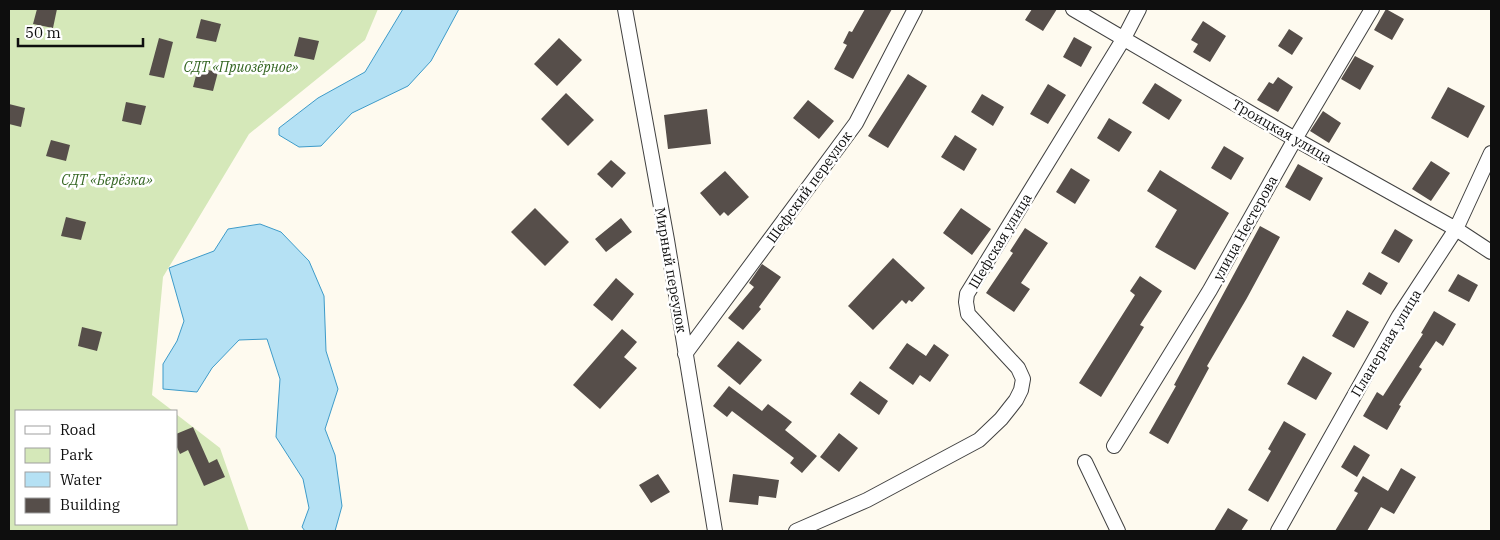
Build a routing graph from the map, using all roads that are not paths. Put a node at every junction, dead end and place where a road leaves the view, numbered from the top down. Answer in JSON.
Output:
{"nodes":[{"id":1,"x":625,"y":9,"type":"edge"},
{"id":2,"x":915,"y":9,"type":"edge"},
{"id":3,"x":1073,"y":9,"type":"edge"},
{"id":4,"x":1139,"y":9,"type":"edge"},
{"id":5,"x":1372,"y":9,"type":"edge"},
{"id":6,"x":1124,"y":38,"type":"junction"},
{"id":7,"x":1295,"y":139,"type":"junction"},
{"id":8,"x":1491,"y":153,"type":"edge"},
{"id":9,"x":1456,"y":229,"type":"junction"},
{"id":10,"x":1491,"y":252,"type":"edge"},
{"id":11,"x":685,"y":354,"type":"junction"},
{"id":12,"x":1114,"y":446,"type":"dead end"},
{"id":13,"x":1085,"y":462,"type":"dead end"},
{"id":14,"x":715,"y":531,"type":"edge"},
{"id":15,"x":796,"y":531,"type":"edge"},
{"id":16,"x":1118,"y":531,"type":"edge"},
{"id":17,"x":1278,"y":531,"type":"edge"}],
"edges":[{"from":1,"to":11,"type":"street","name":"Мирный переулок"},
{"from":2,"to":11,"type":"street","name":"Шефский переулок"},
{"from":3,"to":6,"type":"street","name":"Троицкая улица"},
{"from":4,"to":6,"type":"street","name":"Шефская улица"},
{"from":5,"to":7,"type":"street","name":"улица Нестерова"},
{"from":6,"to":7,"type":"street","name":"Троицкая улица"},
{"from":6,"to":15,"type":"street","name":"Шефская улица"},
{"from":7,"to":9,"type":"street","name":"Троицкая улица"},
{"from":7,"to":12,"type":"street","name":"улица Нестерова"},
{"from":8,"to":9,"type":"street","name":"Планерная улица"},
{"from":9,"to":10,"type":"street","name":"Троицкая улица"},
{"from":9,"to":17,"type":"street","name":"Планерная улица"},
{"from":11,"to":14,"type":"street","name":"Мирный переулок"},
{"from":13,"to":16,"type":"street"}]}
